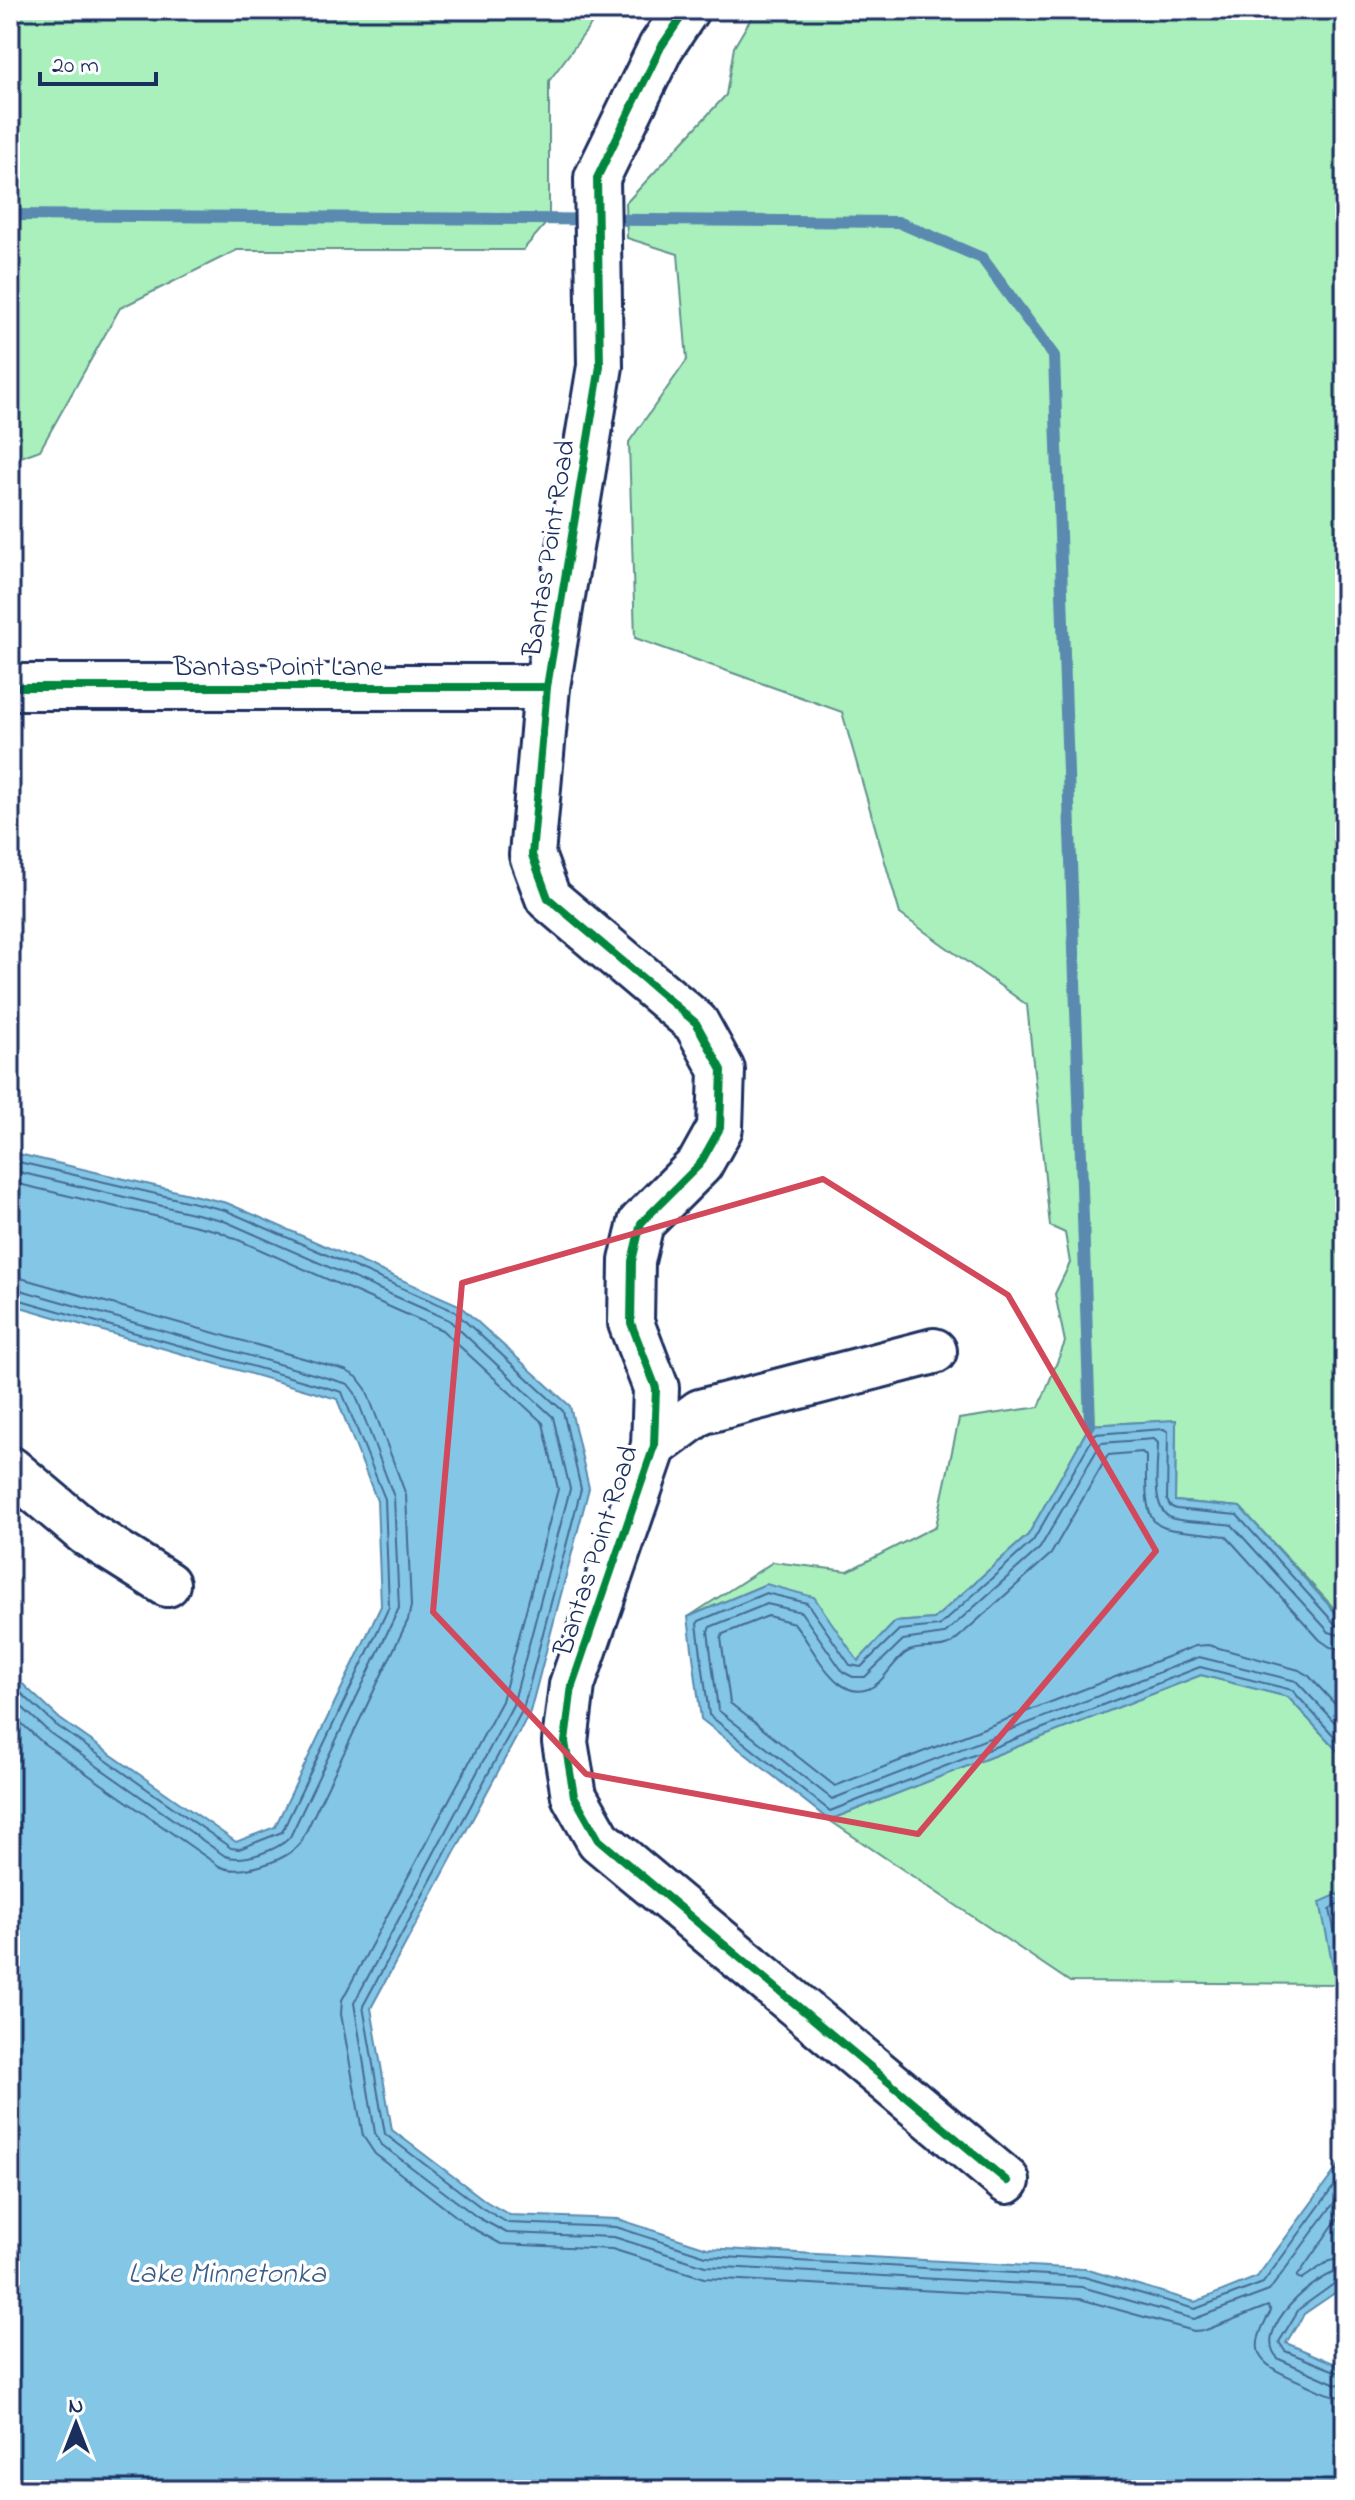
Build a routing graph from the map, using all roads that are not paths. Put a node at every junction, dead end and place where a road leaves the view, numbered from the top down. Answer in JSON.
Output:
{"nodes":[{"id":1,"x":686,"y":10,"type":"edge"},
{"id":2,"x":10,"y":687,"type":"edge"},
{"id":3,"x":547,"y":687,"type":"junction"},
{"id":4,"x":934,"y":1351,"type":"dead end"},
{"id":5,"x":654,"y":1446,"type":"junction"},
{"id":6,"x":10,"y":1469,"type":"edge"},
{"id":7,"x":167,"y":1584,"type":"dead end"},
{"id":8,"x":1007,"y":2181,"type":"dead end"}],
"edges":[{"from":1,"to":3,"type":"street","name":"Bantas Point Road"},
{"from":2,"to":3,"type":"street","name":"Bantas Point Lane"},
{"from":3,"to":5,"type":"street","name":"Bantas Point Road"},
{"from":4,"to":5,"type":"street"},
{"from":5,"to":8,"type":"street","name":"Bantas Point Road"},
{"from":6,"to":7,"type":"street"}]}
